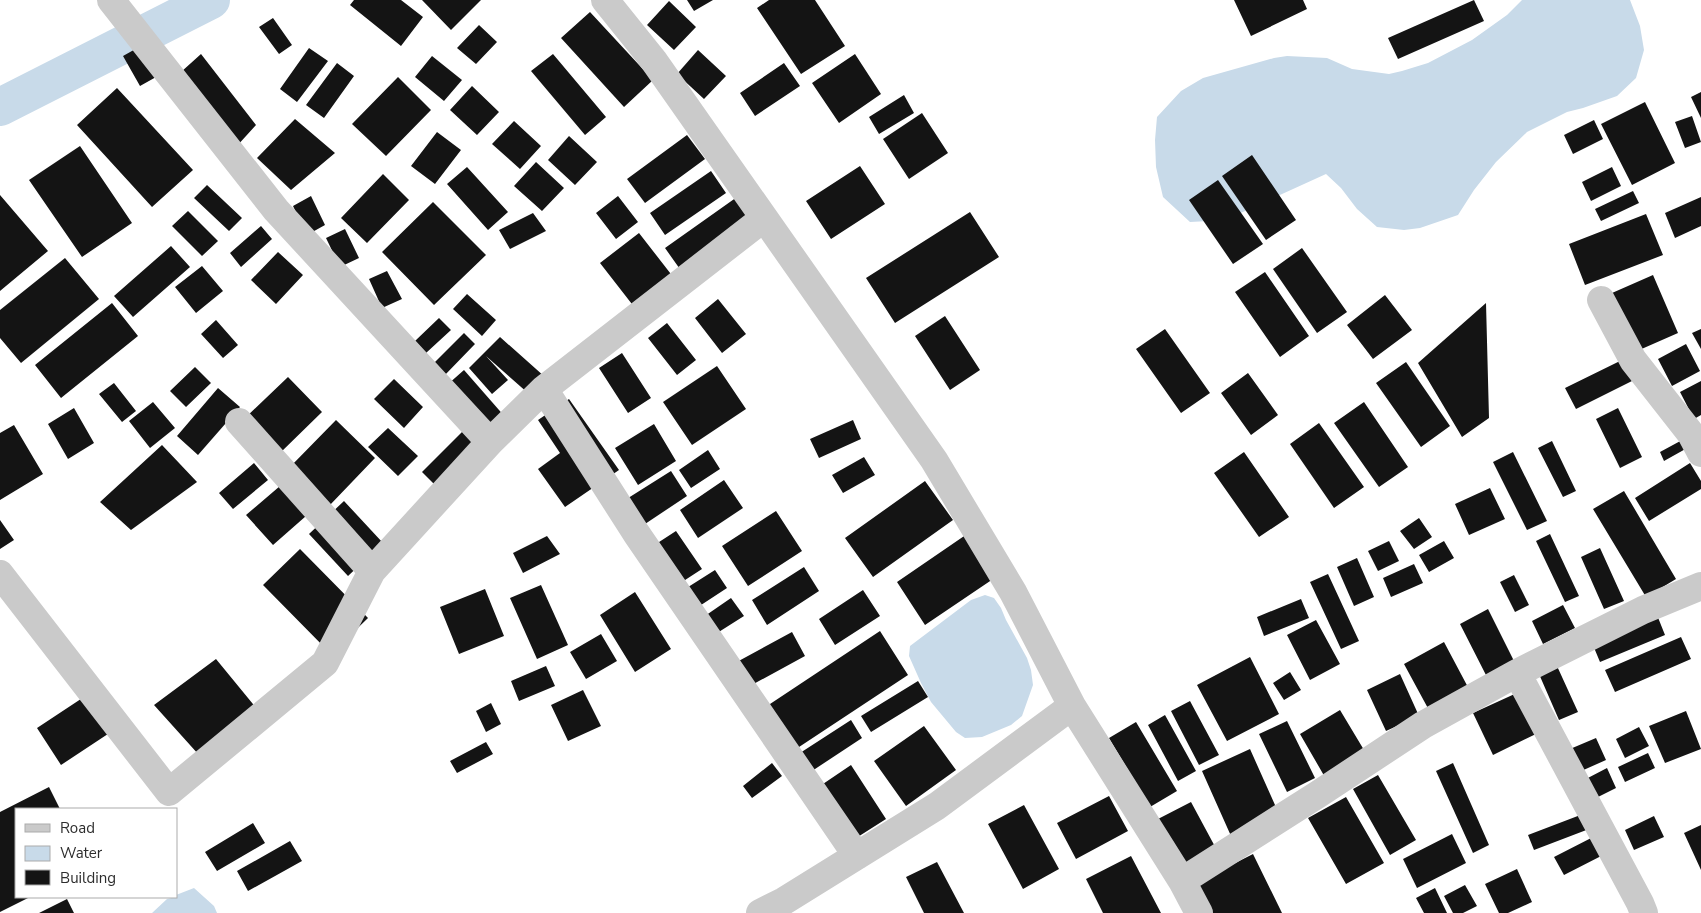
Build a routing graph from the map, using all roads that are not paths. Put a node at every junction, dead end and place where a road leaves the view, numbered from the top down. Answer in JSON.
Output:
{"nodes":[{"id":1,"x":111,"y":0,"type":"edge"},
{"id":2,"x":605,"y":0,"type":"edge"},
{"id":3,"x":764,"y":218,"type":"junction"},
{"id":4,"x":1601,"y":300,"type":"dead end"},
{"id":5,"x":544,"y":389,"type":"junction"},
{"id":6,"x":239,"y":422,"type":"dead end"},
{"id":7,"x":490,"y":442,"type":"junction"},
{"id":8,"x":1701,"y":453,"type":"edge"},
{"id":9,"x":372,"y":571,"type":"junction"},
{"id":10,"x":0,"y":574,"type":"edge"},
{"id":11,"x":1701,"y":586,"type":"edge"},
{"id":12,"x":1517,"y":673,"type":"junction"},
{"id":13,"x":1072,"y":706,"type":"junction"},
{"id":14,"x":858,"y":856,"type":"junction"},
{"id":15,"x":1182,"y":881,"type":"junction"},
{"id":16,"x":760,"y":913,"type":"edge"},
{"id":17,"x":1199,"y":913,"type":"edge"},
{"id":18,"x":1644,"y":913,"type":"edge"}],
"edges":[{"from":1,"to":7,"type":"street"},
{"from":2,"to":3,"type":"street"},
{"from":3,"to":5,"type":"street"},
{"from":3,"to":13,"type":"street"},
{"from":4,"to":8,"type":"street"},
{"from":5,"to":7,"type":"street"},
{"from":5,"to":14,"type":"street"},
{"from":6,"to":9,"type":"street"},
{"from":7,"to":9,"type":"street"},
{"from":9,"to":10,"type":"street"},
{"from":11,"to":12,"type":"street"},
{"from":12,"to":15,"type":"street"},
{"from":12,"to":18,"type":"street"},
{"from":13,"to":14,"type":"street"},
{"from":13,"to":15,"type":"street"},
{"from":14,"to":16,"type":"street"},
{"from":15,"to":17,"type":"street"}]}
